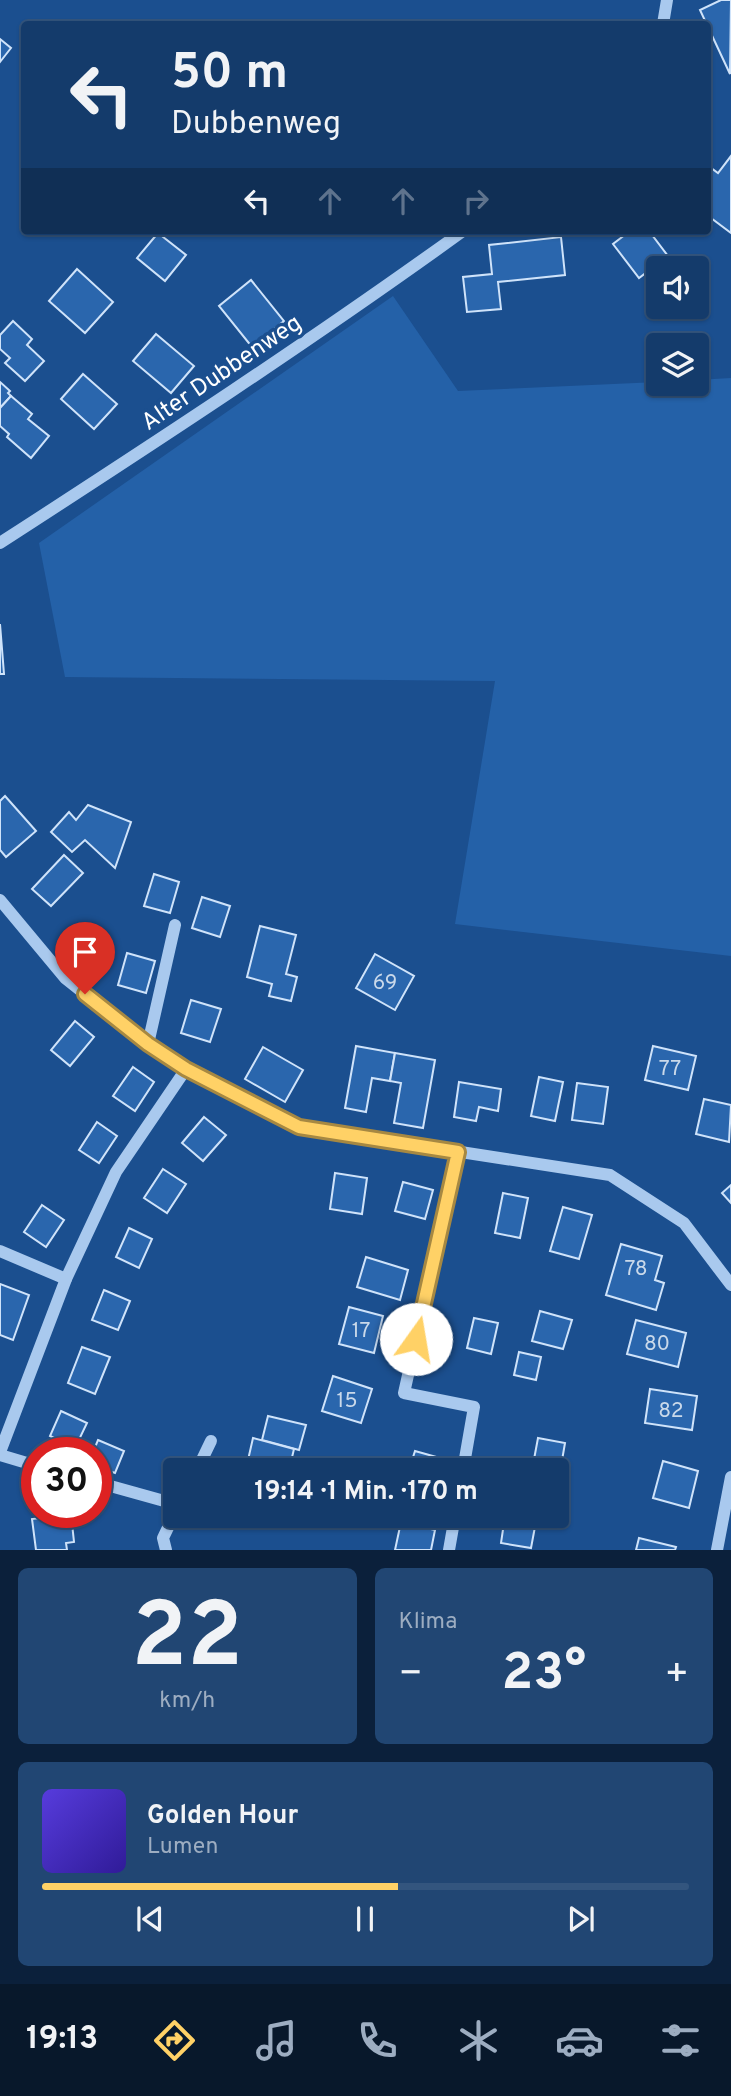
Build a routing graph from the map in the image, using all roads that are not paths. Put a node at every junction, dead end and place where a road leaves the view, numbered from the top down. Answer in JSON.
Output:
{"nodes":[{"id":1,"x":667,"y":0,"type":"edge"},
{"id":2,"x":664,"y":21,"type":"edge"},
{"id":3,"x":458,"y":235,"type":"edge"},
{"id":4,"x":0,"y":543,"type":"edge"},
{"id":5,"x":0,"y":900,"type":"edge"},
{"id":6,"x":175,"y":925,"type":"dead end"},
{"id":7,"x":148,"y":1044,"type":"junction"},
{"id":8,"x":186,"y":1069,"type":"junction"},
{"id":9,"x":458,"y":1152,"type":"junction"},
{"id":10,"x":0,"y":1251,"type":"edge"},
{"id":11,"x":66,"y":1279,"type":"junction"},
{"id":12,"x":730,"y":1281,"type":"edge"},
{"id":13,"x":211,"y":1441,"type":"dead end"},
{"id":14,"x":0,"y":1454,"type":"edge"},
{"id":15,"x":203,"y":1458,"type":"edge"},
{"id":16,"x":465,"y":1458,"type":"edge"},
{"id":17,"x":21,"y":1461,"type":"edge"},
{"id":18,"x":731,"y":1477,"type":"edge"},
{"id":19,"x":112,"y":1486,"type":"edge"},
{"id":20,"x":163,"y":1501,"type":"edge"},
{"id":21,"x":168,"y":1528,"type":"edge"},
{"id":22,"x":453,"y":1528,"type":"edge"},
{"id":23,"x":166,"y":1550,"type":"edge"},
{"id":24,"x":449,"y":1550,"type":"edge"},
{"id":25,"x":717,"y":1550,"type":"edge"}],
"edges":[{"from":1,"to":2,"type":"street"},
{"from":3,"to":4,"type":"street","name":"Alter Dubbenweg"},
{"from":5,"to":7,"type":"street"},
{"from":6,"to":7,"type":"street"},
{"from":7,"to":8,"type":"street"},
{"from":8,"to":9,"type":"street"},
{"from":8,"to":11,"type":"street"},
{"from":9,"to":12,"type":"street"},
{"from":9,"to":16,"type":"street"},
{"from":10,"to":11,"type":"street"},
{"from":11,"to":14,"type":"street"},
{"from":13,"to":15,"type":"street"},
{"from":14,"to":17,"type":"street"},
{"from":18,"to":25,"type":"street"},
{"from":19,"to":20,"type":"street"},
{"from":21,"to":23,"type":"street"},
{"from":22,"to":24,"type":"street"}]}
